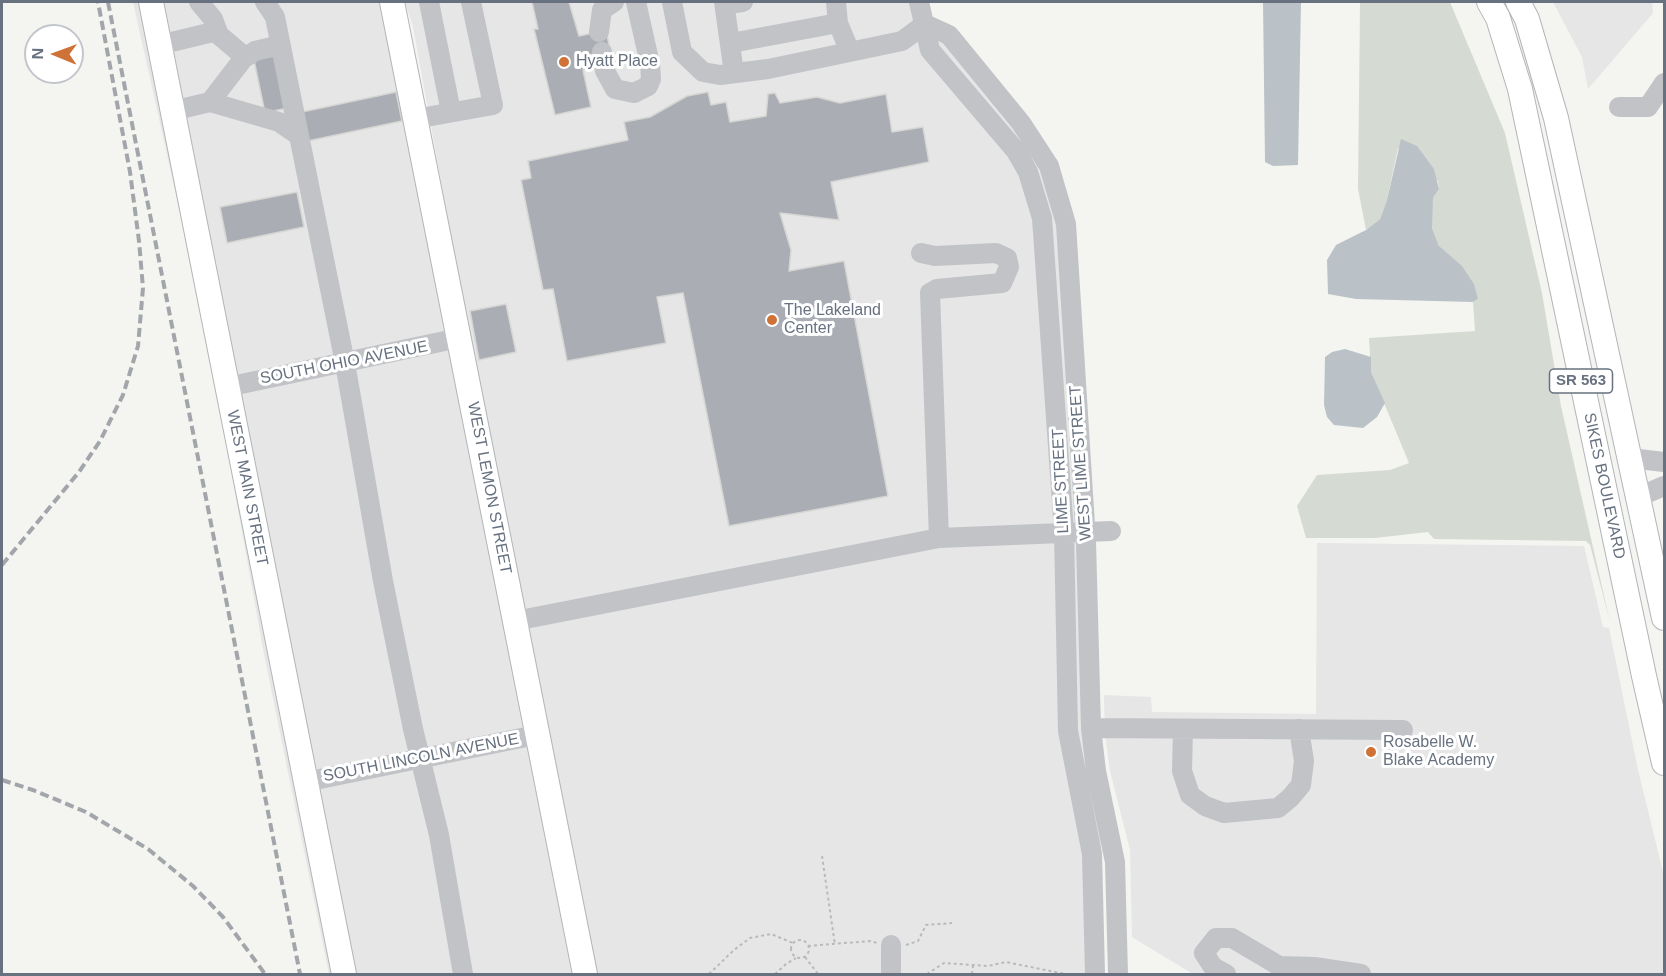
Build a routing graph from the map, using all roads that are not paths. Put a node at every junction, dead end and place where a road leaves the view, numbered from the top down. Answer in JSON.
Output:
{"nodes":[{"id":1,"x":152,"y":2,"type":"edge"},
{"id":2,"x":199,"y":2,"type":"edge"},
{"id":3,"x":265,"y":2,"type":"edge"},
{"id":4,"x":392,"y":2,"type":"edge"},
{"id":5,"x":429,"y":2,"type":"edge"},
{"id":6,"x":471,"y":2,"type":"edge"},
{"id":7,"x":614,"y":2,"type":"edge"},
{"id":8,"x":636,"y":2,"type":"edge"},
{"id":9,"x":672,"y":2,"type":"edge"},
{"id":10,"x":836,"y":2,"type":"edge"},
{"id":11,"x":919,"y":2,"type":"edge"},
{"id":12,"x":1489,"y":2,"type":"edge"},
{"id":13,"x":1518,"y":2,"type":"edge"},
{"id":14,"x":731,"y":3,"type":"edge"},
{"id":15,"x":838,"y":23,"type":"junction"},
{"id":16,"x":926,"y":24,"type":"junction"},
{"id":17,"x":599,"y":32,"type":"dead end"},
{"id":18,"x":219,"y":34,"type":"junction"},
{"id":19,"x":731,"y":44,"type":"junction"},
{"id":20,"x":159,"y":45,"type":"junction"},
{"id":21,"x":280,"y":45,"type":"junction"},
{"id":22,"x":602,"y":52,"type":"dead end"},
{"id":23,"x":850,"y":52,"type":"junction"},
{"id":24,"x":245,"y":57,"type":"junction"},
{"id":25,"x":734,"y":73,"type":"junction"},
{"id":26,"x":1665,"y":83,"type":"edge"},
{"id":27,"x":210,"y":102,"type":"junction"},
{"id":28,"x":1619,"y":107,"type":"dead end"},
{"id":29,"x":172,"y":111,"type":"junction"},
{"id":30,"x":451,"y":112,"type":"junction"},
{"id":31,"x":415,"y":119,"type":"junction"},
{"id":32,"x":298,"y":135,"type":"junction"},
{"id":33,"x":921,"y":253,"type":"dead end"},
{"id":34,"x":459,"y":338,"type":"junction"},
{"id":35,"x":345,"y":363,"type":"junction"},
{"id":36,"x":227,"y":387,"type":"junction"},
{"id":37,"x":1630,"y":458,"type":"junction"},
{"id":38,"x":1665,"y":462,"type":"edge"},
{"id":39,"x":1665,"y":486,"type":"edge"},
{"id":40,"x":1638,"y":497,"type":"junction"},
{"id":41,"x":1086,"y":531,"type":"junction"},
{"id":42,"x":1111,"y":531,"type":"dead end"},
{"id":43,"x":1064,"y":532,"type":"junction"},
{"id":44,"x":939,"y":538,"type":"junction"},
{"id":45,"x":1665,"y":618,"type":"edge"},
{"id":46,"x":515,"y":621,"type":"junction"},
{"id":47,"x":1091,"y":728,"type":"junction"},
{"id":48,"x":1183,"y":729,"type":"junction"},
{"id":49,"x":1299,"y":729,"type":"junction"},
{"id":50,"x":1403,"y":730,"type":"dead end"},
{"id":51,"x":536,"y":735,"type":"junction"},
{"id":52,"x":422,"y":758,"type":"junction"},
{"id":53,"x":1665,"y":763,"type":"edge"},
{"id":54,"x":305,"y":782,"type":"junction"},
{"id":55,"x":891,"y":945,"type":"dead end"},
{"id":56,"x":1285,"y":970,"type":"edge"},
{"id":57,"x":344,"y":975,"type":"edge"},
{"id":58,"x":464,"y":975,"type":"edge"},
{"id":59,"x":585,"y":975,"type":"edge"},
{"id":60,"x":891,"y":975,"type":"edge"},
{"id":61,"x":1095,"y":975,"type":"edge"},
{"id":62,"x":1118,"y":975,"type":"edge"},
{"id":63,"x":1226,"y":975,"type":"edge"},
{"id":64,"x":1361,"y":975,"type":"edge"}],
"edges":[{"from":1,"to":20,"type":"main road","name":"WEST MAIN STREET"},
{"from":2,"to":18,"type":"street"},
{"from":3,"to":21,"type":"street"},
{"from":4,"to":31,"type":"main road","name":"WEST LEMON STREET"},
{"from":5,"to":30,"type":"street"},
{"from":6,"to":30,"type":"street"},
{"from":7,"to":17,"type":"street"},
{"from":8,"to":22,"type":"street"},
{"from":9,"to":25,"type":"street"},
{"from":10,"to":15,"type":"street"},
{"from":11,"to":16,"type":"street"},
{"from":12,"to":53,"type":"main road","name":"SIKES BOULEVARD","number":"SR 563"},
{"from":13,"to":37,"type":"main road","name":"SIKES BOULEVARD","number":"SR 563"},
{"from":14,"to":19,"type":"street"},
{"from":15,"to":19,"type":"street"},
{"from":15,"to":23,"type":"street"},
{"from":16,"to":23,"type":"street"},
{"from":16,"to":41,"type":"street","name":"WEST LIME STREET"},
{"from":16,"to":43,"type":"street","name":"LIME STREET"},
{"from":18,"to":20,"type":"street"},
{"from":18,"to":24,"type":"street"},
{"from":19,"to":25,"type":"street"},
{"from":20,"to":29,"type":"main road","name":"WEST MAIN STREET"},
{"from":21,"to":24,"type":"street"},
{"from":21,"to":32,"type":"street"},
{"from":23,"to":25,"type":"street"},
{"from":24,"to":27,"type":"street"},
{"from":26,"to":28,"type":"street"},
{"from":27,"to":29,"type":"street"},
{"from":27,"to":32,"type":"street"},
{"from":29,"to":36,"type":"main road","name":"WEST MAIN STREET"},
{"from":30,"to":31,"type":"street"},
{"from":31,"to":34,"type":"main road","name":"WEST LEMON STREET"},
{"from":32,"to":35,"type":"street"},
{"from":33,"to":44,"type":"street"},
{"from":34,"to":35,"type":"street","name":"SOUTH OHIO AVENUE"},
{"from":34,"to":46,"type":"main road","name":"WEST LEMON STREET"},
{"from":35,"to":36,"type":"street","name":"SOUTH OHIO AVENUE"},
{"from":35,"to":52,"type":"street"},
{"from":36,"to":54,"type":"main road","name":"WEST MAIN STREET"},
{"from":37,"to":38,"type":"street"},
{"from":37,"to":40,"type":"main road","name":"SIKES BOULEVARD","number":"SR 563"},
{"from":39,"to":40,"type":"street"},
{"from":40,"to":45,"type":"main road","name":"SIKES BOULEVARD","number":"SR 563"},
{"from":41,"to":42,"type":"street"},
{"from":41,"to":43,"type":"street"},
{"from":41,"to":47,"type":"street","name":"WEST LIME STREET"},
{"from":43,"to":44,"type":"street"},
{"from":43,"to":61,"type":"street","name":"LIME STREET"},
{"from":44,"to":46,"type":"street"},
{"from":46,"to":51,"type":"main road","name":"WEST LEMON STREET"},
{"from":47,"to":48,"type":"street"},
{"from":47,"to":62,"type":"street","name":"WEST LIME STREET"},
{"from":48,"to":49,"type":"street"},
{"from":48,"to":49,"type":"street"},
{"from":49,"to":50,"type":"street"},
{"from":51,"to":52,"type":"street","name":"SOUTH LINCOLN AVENUE"},
{"from":51,"to":59,"type":"main road","name":"WEST LEMON STREET"},
{"from":52,"to":54,"type":"street","name":"SOUTH LINCOLN AVENUE"},
{"from":52,"to":58,"type":"street"},
{"from":54,"to":57,"type":"main road","name":"WEST MAIN STREET"},
{"from":55,"to":60,"type":"street"},
{"from":56,"to":63,"type":"street"},
{"from":56,"to":64,"type":"street"}]}
